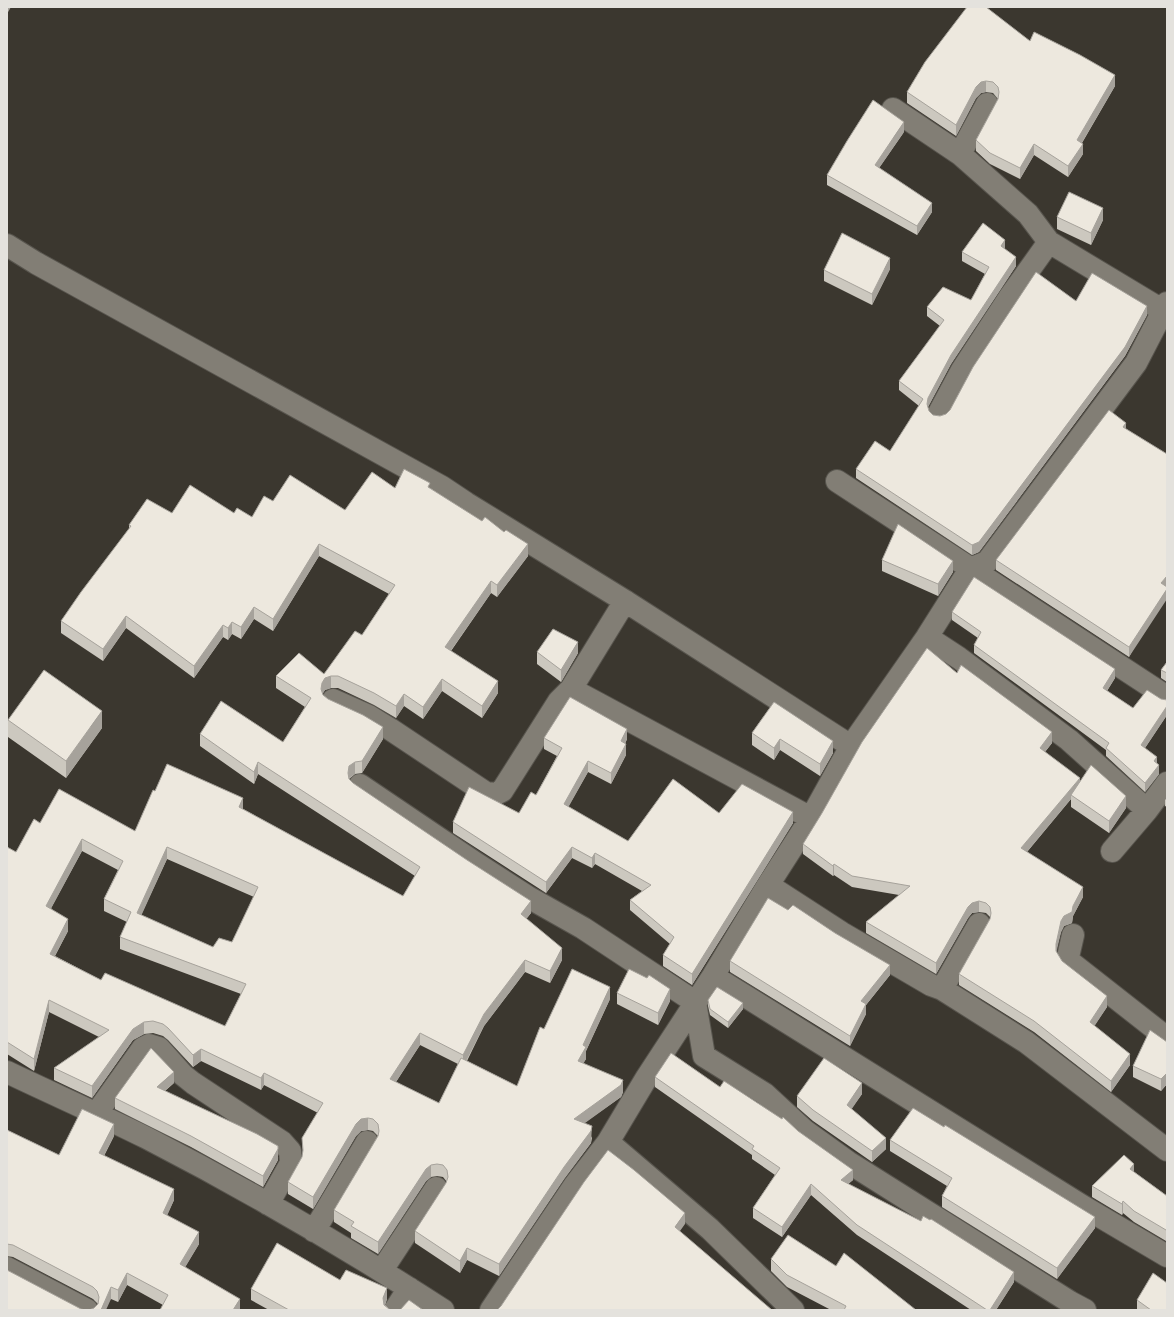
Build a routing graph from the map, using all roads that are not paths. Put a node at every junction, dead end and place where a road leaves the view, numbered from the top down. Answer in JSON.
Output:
{"nodes":[{"id":1,"x":987,"y":104,"type":"dead end"},
{"id":2,"x":893,"y":109,"type":"dead end"},
{"id":3,"x":960,"y":154,"type":"junction"},
{"id":4,"x":1049,"y":242,"type":"junction"},
{"id":5,"x":7,"y":245,"type":"edge"},
{"id":6,"x":1166,"y":309,"type":"edge"},
{"id":7,"x":939,"y":413,"type":"dead end"},
{"id":8,"x":837,"y":481,"type":"dead end"},
{"id":9,"x":970,"y":569,"type":"junction"},
{"id":10,"x":625,"y":601,"type":"junction"},
{"id":11,"x":927,"y":637,"type":"junction"},
{"id":12,"x":571,"y":689,"type":"junction"},
{"id":13,"x":1167,"y":697,"type":"edge"},
{"id":14,"x":333,"y":700,"type":"edge"},
{"id":15,"x":851,"y":746,"type":"junction"},
{"id":16,"x":1167,"y":783,"type":"edge"},
{"id":17,"x":360,"y":785,"type":"dead end"},
{"id":18,"x":1147,"y":810,"type":"junction"},
{"id":19,"x":811,"y":818,"type":"junction"},
{"id":20,"x":1112,"y":851,"type":"dead end"},
{"id":21,"x":768,"y":885,"type":"junction"},
{"id":22,"x":978,"y":924,"type":"dead end"},
{"id":23,"x":1073,"y":935,"type":"dead end"},
{"id":24,"x":713,"y":976,"type":"junction"},
{"id":25,"x":942,"y":989,"type":"junction"},
{"id":26,"x":695,"y":1002,"type":"junction"},
{"id":27,"x":1167,"y":1038,"type":"edge"},
{"id":28,"x":7,"y":1072,"type":"edge"},
{"id":29,"x":96,"y":1114,"type":"junction"},
{"id":30,"x":367,"y":1142,"type":"dead end"},
{"id":31,"x":608,"y":1142,"type":"junction"},
{"id":32,"x":1167,"y":1150,"type":"edge"},
{"id":33,"x":436,"y":1188,"type":"dead end"},
{"id":34,"x":268,"y":1204,"type":"junction"},
{"id":35,"x":314,"y":1231,"type":"junction"},
{"id":36,"x":1167,"y":1256,"type":"edge"},
{"id":37,"x":7,"y":1268,"type":"edge"},
{"id":38,"x":382,"y":1270,"type":"junction"},
{"id":39,"x":409,"y":1288,"type":"junction"},
{"id":40,"x":87,"y":1310,"type":"edge"},
{"id":41,"x":395,"y":1310,"type":"edge"},
{"id":42,"x":443,"y":1310,"type":"edge"},
{"id":43,"x":491,"y":1310,"type":"edge"},
{"id":44,"x":793,"y":1310,"type":"edge"},
{"id":45,"x":1085,"y":1310,"type":"edge"}],
"edges":[{"from":1,"to":3,"type":"street"},
{"from":2,"to":3,"type":"street"},
{"from":3,"to":4,"type":"street"},
{"from":4,"to":6,"type":"street"},
{"from":4,"to":7,"type":"street"},
{"from":5,"to":10,"type":"street"},
{"from":6,"to":9,"type":"street"},
{"from":8,"to":9,"type":"street"},
{"from":9,"to":11,"type":"street"},
{"from":9,"to":13,"type":"street"},
{"from":10,"to":12,"type":"street"},
{"from":10,"to":15,"type":"street"},
{"from":11,"to":15,"type":"street"},
{"from":11,"to":18,"type":"street"},
{"from":12,"to":14,"type":"street"},
{"from":12,"to":19,"type":"street"},
{"from":15,"to":19,"type":"street"},
{"from":16,"to":18,"type":"street"},
{"from":17,"to":26,"type":"street"},
{"from":18,"to":20,"type":"street"},
{"from":19,"to":21,"type":"street"},
{"from":21,"to":24,"type":"street"},
{"from":21,"to":25,"type":"street"},
{"from":22,"to":25,"type":"street"},
{"from":23,"to":27,"type":"street"},
{"from":24,"to":26,"type":"street"},
{"from":24,"to":36,"type":"street"},
{"from":25,"to":32,"type":"street"},
{"from":26,"to":31,"type":"street"},
{"from":26,"to":45,"type":"street"},
{"from":28,"to":29,"type":"street"},
{"from":29,"to":34,"type":"street"},
{"from":29,"to":34,"type":"street"},
{"from":30,"to":35,"type":"street"},
{"from":31,"to":43,"type":"street"},
{"from":31,"to":44,"type":"street"},
{"from":33,"to":38,"type":"street"},
{"from":34,"to":35,"type":"street"},
{"from":35,"to":38,"type":"street"},
{"from":37,"to":40,"type":"street"},
{"from":38,"to":39,"type":"street"},
{"from":39,"to":41,"type":"street"},
{"from":39,"to":42,"type":"street"}]}
